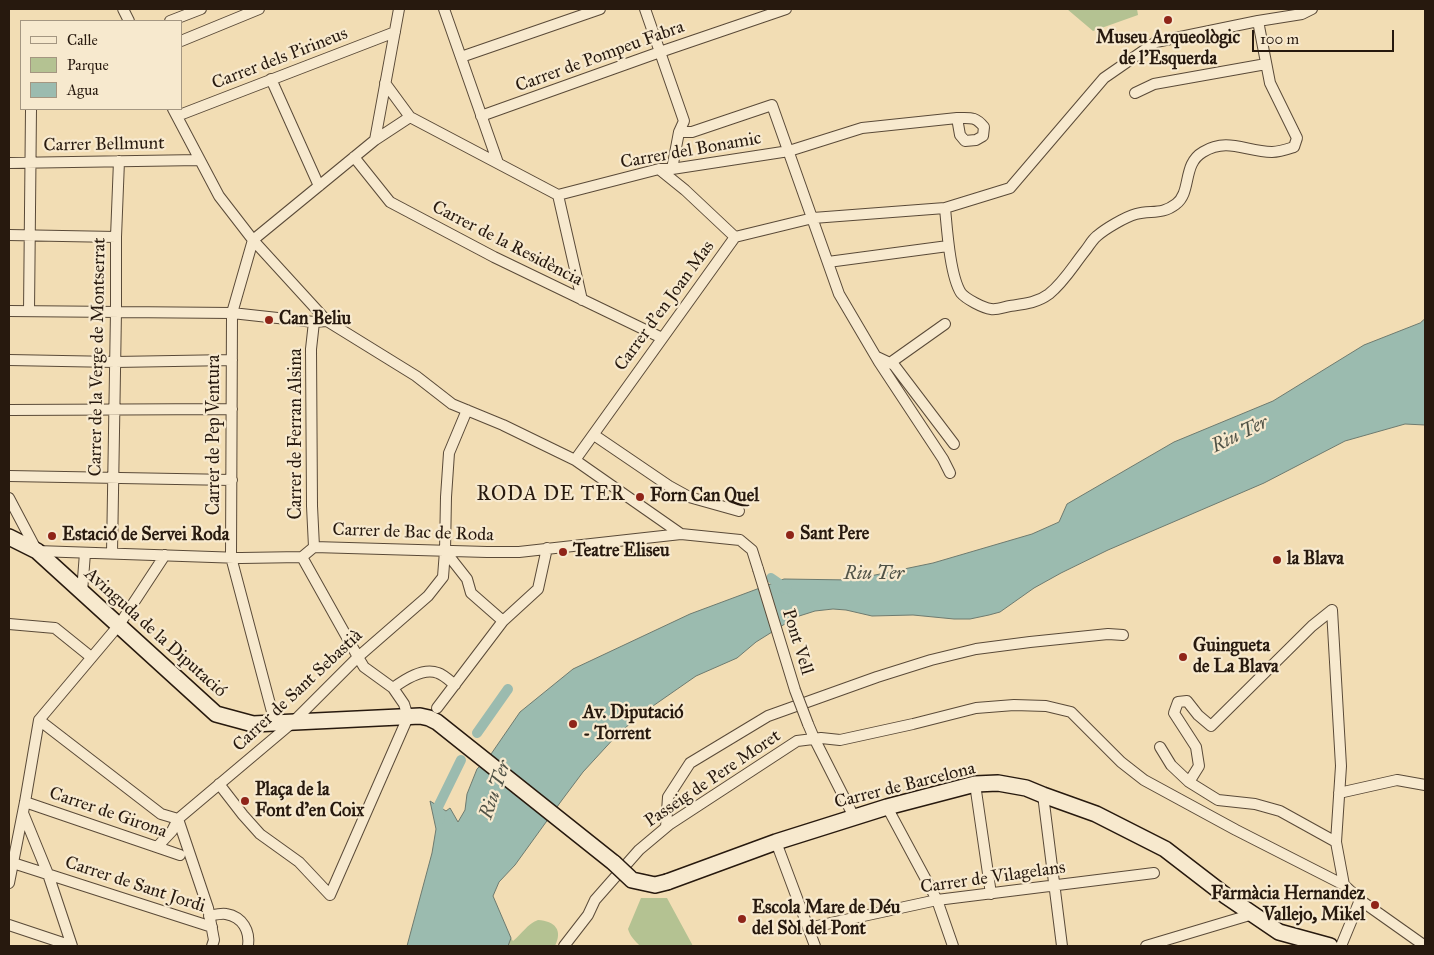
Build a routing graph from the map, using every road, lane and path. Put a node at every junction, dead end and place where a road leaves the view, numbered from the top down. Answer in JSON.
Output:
{"nodes":[{"id":1,"x":201,"y":9,"type":"edge"},
{"id":2,"x":259,"y":9,"type":"edge"},
{"id":3,"x":399,"y":9,"type":"edge"},
{"id":4,"x":444,"y":9,"type":"edge"},
{"id":5,"x":600,"y":9,"type":"edge"},
{"id":6,"x":645,"y":9,"type":"edge"},
{"id":7,"x":786,"y":9,"type":"edge"},
{"id":8,"x":1312,"y":9,"type":"edge"},
{"id":9,"x":173,"y":20,"type":"edge"},
{"id":10,"x":1258,"y":21,"type":"junction"},
{"id":11,"x":395,"y":32,"type":"junction"},
{"id":12,"x":182,"y":41,"type":"edge"},
{"id":13,"x":660,"y":52,"type":"junction"},
{"id":14,"x":461,"y":57,"type":"junction"},
{"id":15,"x":1266,"y":64,"type":"junction"},
{"id":16,"x":271,"y":79,"type":"junction"},
{"id":17,"x":386,"y":83,"type":"junction"},
{"id":18,"x":1135,"y":93,"type":"dead end"},
{"id":19,"x":31,"y":110,"type":"edge"},
{"id":20,"x":182,"y":110,"type":"edge"},
{"id":21,"x":175,"y":112,"type":"edge"},
{"id":22,"x":481,"y":116,"type":"junction"},
{"id":23,"x":410,"y":117,"type":"junction"},
{"id":24,"x":957,"y":118,"type":"dead end"},
{"id":25,"x":679,"y":132,"type":"junction"},
{"id":26,"x":375,"y":140,"type":"junction"},
{"id":27,"x":789,"y":152,"type":"junction"},
{"id":28,"x":354,"y":157,"type":"junction"},
{"id":29,"x":200,"y":160,"type":"junction"},
{"id":30,"x":119,"y":161,"type":"junction"},
{"id":31,"x":9,"y":163,"type":"edge"},
{"id":32,"x":30,"y":163,"type":"junction"},
{"id":33,"x":498,"y":163,"type":"junction"},
{"id":34,"x":659,"y":169,"type":"junction"},
{"id":35,"x":672,"y":169,"type":"junction"},
{"id":36,"x":319,"y":186,"type":"junction"},
{"id":37,"x":558,"y":195,"type":"junction"},
{"id":38,"x":945,"y":208,"type":"junction"},
{"id":39,"x":813,"y":218,"type":"junction"},
{"id":40,"x":9,"y":235,"type":"edge"},
{"id":41,"x":30,"y":235,"type":"junction"},
{"id":42,"x":116,"y":237,"type":"junction"},
{"id":43,"x":735,"y":237,"type":"junction"},
{"id":44,"x":254,"y":240,"type":"junction"},
{"id":45,"x":948,"y":246,"type":"junction"},
{"id":46,"x":828,"y":262,"type":"junction"},
{"id":47,"x":582,"y":300,"type":"junction"},
{"id":48,"x":9,"y":310,"type":"edge"},
{"id":49,"x":29,"y":311,"type":"junction"},
{"id":50,"x":116,"y":311,"type":"junction"},
{"id":51,"x":232,"y":312,"type":"junction"},
{"id":52,"x":327,"y":321,"type":"junction"},
{"id":53,"x":314,"y":322,"type":"junction"},
{"id":54,"x":945,"y":324,"type":"dead end"},
{"id":55,"x":662,"y":338,"type":"junction"},
{"id":56,"x":876,"y":356,"type":"junction"},
{"id":57,"x":9,"y":360,"type":"edge"},
{"id":58,"x":232,"y":360,"type":"junction"},
{"id":59,"x":115,"y":362,"type":"junction"},
{"id":60,"x":890,"y":363,"type":"junction"},
{"id":61,"x":9,"y":410,"type":"edge"},
{"id":62,"x":114,"y":410,"type":"junction"},
{"id":63,"x":232,"y":410,"type":"junction"},
{"id":64,"x":467,"y":410,"type":"junction"},
{"id":65,"x":594,"y":435,"type":"junction"},
{"id":66,"x":954,"y":444,"type":"dead end"},
{"id":67,"x":576,"y":460,"type":"junction"},
{"id":68,"x":950,"y":473,"type":"dead end"},
{"id":69,"x":9,"y":476,"type":"edge"},
{"id":70,"x":113,"y":478,"type":"junction"},
{"id":71,"x":232,"y":480,"type":"junction"},
{"id":72,"x":9,"y":498,"type":"edge"},
{"id":73,"x":739,"y":511,"type":"dead end"},
{"id":74,"x":681,"y":534,"type":"junction"},
{"id":75,"x":9,"y":538,"type":"edge"},
{"id":76,"x":314,"y":547,"type":"junction"},
{"id":77,"x":546,"y":548,"type":"junction"},
{"id":78,"x":37,"y":551,"type":"junction"},
{"id":79,"x":445,"y":551,"type":"junction"},
{"id":80,"x":85,"y":553,"type":"junction"},
{"id":81,"x":112,"y":554,"type":"junction"},
{"id":82,"x":165,"y":555,"type":"junction"},
{"id":83,"x":232,"y":557,"type":"junction"},
{"id":84,"x":302,"y":557,"type":"junction"},
{"id":85,"x":82,"y":592,"type":"junction"},
{"id":86,"x":504,"y":621,"type":"junction"},
{"id":87,"x":9,"y":624,"type":"edge"},
{"id":88,"x":118,"y":625,"type":"junction"},
{"id":89,"x":1123,"y":635,"type":"dead end"},
{"id":90,"x":91,"y":657,"type":"junction"},
{"id":91,"x":358,"y":657,"type":"junction"},
{"id":92,"x":455,"y":685,"type":"junction"},
{"id":93,"x":393,"y":688,"type":"junction"},
{"id":94,"x":437,"y":715,"type":"junction"},
{"id":95,"x":408,"y":717,"type":"junction"},
{"id":96,"x":39,"y":720,"type":"junction"},
{"id":97,"x":275,"y":723,"type":"junction"},
{"id":98,"x":292,"y":723,"type":"junction"},
{"id":99,"x":814,"y":738,"type":"junction"},
{"id":100,"x":1160,"y":747,"type":"dead end"},
{"id":101,"x":1189,"y":782,"type":"junction"},
{"id":102,"x":219,"y":784,"type":"junction"},
{"id":103,"x":975,"y":784,"type":"junction"},
{"id":104,"x":1425,"y":784,"type":"edge"},
{"id":105,"x":1339,"y":794,"type":"junction"},
{"id":106,"x":1043,"y":795,"type":"junction"},
{"id":107,"x":26,"y":802,"type":"junction"},
{"id":108,"x":887,"y":807,"type":"junction"},
{"id":109,"x":23,"y":813,"type":"junction"},
{"id":110,"x":854,"y":816,"type":"junction"},
{"id":111,"x":178,"y":818,"type":"junction"},
{"id":112,"x":666,"y":827,"type":"junction"},
{"id":113,"x":776,"y":842,"type":"junction"},
{"id":114,"x":1336,"y":842,"type":"junction"},
{"id":115,"x":157,"y":847,"type":"junction"},
{"id":116,"x":180,"y":855,"type":"dead end"},
{"id":117,"x":13,"y":863,"type":"junction"},
{"id":118,"x":1154,"y":873,"type":"dead end"},
{"id":119,"x":48,"y":874,"type":"junction"},
{"id":120,"x":9,"y":883,"type":"edge"},
{"id":121,"x":1344,"y":885,"type":"junction"},
{"id":122,"x":1054,"y":886,"type":"junction"},
{"id":123,"x":990,"y":894,"type":"junction"},
{"id":124,"x":937,"y":900,"type":"junction"},
{"id":125,"x":1360,"y":900,"type":"junction"},
{"id":126,"x":1253,"y":914,"type":"junction"},
{"id":127,"x":209,"y":916,"type":"junction"},
{"id":128,"x":9,"y":925,"type":"edge"},
{"id":129,"x":212,"y":927,"type":"junction"},
{"id":130,"x":808,"y":928,"type":"junction"},
{"id":131,"x":72,"y":946,"type":"edge"},
{"id":132,"x":212,"y":946,"type":"edge"},
{"id":133,"x":248,"y":946,"type":"edge"},
{"id":134,"x":564,"y":946,"type":"edge"},
{"id":135,"x":816,"y":946,"type":"edge"},
{"id":136,"x":952,"y":946,"type":"edge"},
{"id":137,"x":1062,"y":946,"type":"edge"},
{"id":138,"x":1146,"y":946,"type":"edge"},
{"id":139,"x":1330,"y":946,"type":"edge"},
{"id":140,"x":1341,"y":946,"type":"edge"},
{"id":141,"x":1425,"y":946,"type":"edge"}],
"edges":[{"from":1,"to":9,"type":"street"},
{"from":2,"to":12,"type":"street"},
{"from":3,"to":11,"type":"street"},
{"from":4,"to":14,"type":"street"},
{"from":5,"to":14,"type":"street"},
{"from":6,"to":13,"type":"street"},
{"from":7,"to":13,"type":"street","name":"Carrer de Pompeu Fabra"},
{"from":8,"to":10,"type":"street","name":"Carrer d'en Joan Mas"},
{"from":10,"to":15,"type":"street"},
{"from":10,"to":38,"type":"street","name":"Carrer d'en Joan Mas"},
{"from":11,"to":16,"type":"street","name":"Carrer dels Pirineus"},
{"from":11,"to":17,"type":"street"},
{"from":13,"to":22,"type":"street","name":"Carrer de Pompeu Fabra"},
{"from":13,"to":25,"type":"street"},
{"from":14,"to":22,"type":"street"},
{"from":15,"to":18,"type":"street"},
{"from":15,"to":45,"type":"street"},
{"from":16,"to":20,"type":"street","name":"Carrer dels Pirineus"},
{"from":16,"to":36,"type":"street"},
{"from":17,"to":23,"type":"street"},
{"from":17,"to":26,"type":"street"},
{"from":19,"to":32,"type":"street"},
{"from":21,"to":29,"type":"street"},
{"from":22,"to":33,"type":"street"},
{"from":23,"to":26,"type":"street"},
{"from":23,"to":33,"type":"street"},
{"from":24,"to":27,"type":"street","name":"Carrer del Bonamic"},
{"from":25,"to":27,"type":"street"},
{"from":25,"to":35,"type":"street"},
{"from":26,"to":28,"type":"street"},
{"from":27,"to":35,"type":"street","name":"Carrer del Bonamic"},
{"from":27,"to":39,"type":"street"},
{"from":28,"to":36,"type":"street"},
{"from":28,"to":47,"type":"street","name":"Carrer de la Residència"},
{"from":29,"to":30,"type":"street","name":"Carrer Bellmunt"},
{"from":29,"to":44,"type":"street"},
{"from":30,"to":32,"type":"street","name":"Carrer Bellmunt"},
{"from":30,"to":42,"type":"street","name":"Carrer de la Verge de Montserrat"},
{"from":31,"to":32,"type":"street","name":"Carrer Bellmunt"},
{"from":32,"to":41,"type":"street"},
{"from":33,"to":37,"type":"street"},
{"from":34,"to":35,"type":"street","name":"Carrer del Bonamic"},
{"from":34,"to":37,"type":"street","name":"Carrer del Bonamic"},
{"from":34,"to":43,"type":"street"},
{"from":36,"to":44,"type":"street"},
{"from":37,"to":47,"type":"street"},
{"from":38,"to":39,"type":"street","name":"Carrer d'en Joan Mas"},
{"from":38,"to":45,"type":"street"},
{"from":39,"to":43,"type":"street","name":"Carrer d'en Joan Mas"},
{"from":39,"to":46,"type":"street"},
{"from":40,"to":41,"type":"street"},
{"from":41,"to":42,"type":"street"},
{"from":41,"to":49,"type":"street"},
{"from":42,"to":50,"type":"street","name":"Carrer de la Verge de Montserrat"},
{"from":43,"to":55,"type":"street","name":"Carrer d'en Joan Mas"},
{"from":44,"to":51,"type":"street","name":"Carrer de Pep Ventura"},
{"from":44,"to":52,"type":"street"},
{"from":45,"to":46,"type":"street"},
{"from":46,"to":56,"type":"street"},
{"from":47,"to":55,"type":"street","name":"Carrer de la Residència"},
{"from":48,"to":49,"type":"street"},
{"from":49,"to":50,"type":"street"},
{"from":50,"to":51,"type":"street"},
{"from":50,"to":59,"type":"street","name":"Carrer de la Verge de Montserrat"},
{"from":51,"to":53,"type":"street"},
{"from":51,"to":58,"type":"street","name":"Carrer de Pep Ventura"},
{"from":52,"to":53,"type":"street"},
{"from":52,"to":64,"type":"street"},
{"from":53,"to":76,"type":"street","name":"Carrer de Ferran Alsina"},
{"from":54,"to":60,"type":"street"},
{"from":55,"to":65,"type":"street","name":"Carrer d'en Joan Mas"},
{"from":56,"to":60,"type":"street"},
{"from":56,"to":68,"type":"street"},
{"from":57,"to":59,"type":"street"},
{"from":58,"to":59,"type":"street"},
{"from":58,"to":63,"type":"street","name":"Carrer de Pep Ventura"},
{"from":59,"to":62,"type":"street","name":"Carrer de la Verge de Montserrat"},
{"from":60,"to":66,"type":"street"},
{"from":61,"to":62,"type":"street"},
{"from":62,"to":63,"type":"street"},
{"from":62,"to":70,"type":"street","name":"Carrer de la Verge de Montserrat"},
{"from":63,"to":71,"type":"street","name":"Carrer de Pep Ventura"},
{"from":64,"to":67,"type":"street"},
{"from":64,"to":79,"type":"street","name":"Carrer de Sant Sebastià"},
{"from":65,"to":67,"type":"street","name":"Carrer d'en Joan Mas"},
{"from":65,"to":73,"type":"street"},
{"from":67,"to":74,"type":"street"},
{"from":69,"to":70,"type":"street"},
{"from":70,"to":71,"type":"street"},
{"from":70,"to":81,"type":"street","name":"Carrer de la Verge de Montserrat"},
{"from":71,"to":83,"type":"street","name":"Carrer de Pep Ventura"},
{"from":72,"to":78,"type":"street"},
{"from":74,"to":77,"type":"street","name":"Carrer de Bac de Roda"},
{"from":74,"to":99,"type":"street","name":"Pont Vell","bridge":true},
{"from":75,"to":78,"type":"street","name":"Avinguda de la Diputació"},
{"from":76,"to":79,"type":"street","name":"Carrer de Bac de Roda"},
{"from":76,"to":84,"type":"street","name":"Carrer de Bac de Roda"},
{"from":77,"to":79,"type":"street","name":"Carrer de Bac de Roda"},
{"from":77,"to":86,"type":"street"},
{"from":78,"to":80,"type":"street"},
{"from":78,"to":85,"type":"street","name":"Avinguda de la Diputació"},
{"from":79,"to":86,"type":"street"},
{"from":79,"to":91,"type":"street","name":"Carrer de Sant Sebastià"},
{"from":80,"to":81,"type":"street"},
{"from":80,"to":85,"type":"street"},
{"from":81,"to":82,"type":"street"},
{"from":82,"to":83,"type":"street"},
{"from":82,"to":88,"type":"street"},
{"from":83,"to":84,"type":"street"},
{"from":83,"to":97,"type":"street","name":"Carrer de Pep Ventura"},
{"from":84,"to":91,"type":"street"},
{"from":85,"to":88,"type":"street","name":"Avinguda de la Diputació"},
{"from":86,"to":92,"type":"street"},
{"from":87,"to":90,"type":"street"},
{"from":88,"to":90,"type":"street"},
{"from":88,"to":97,"type":"street","name":"Avinguda de la Diputació"},
{"from":89,"to":112,"type":"street"},
{"from":90,"to":96,"type":"street"},
{"from":91,"to":93,"type":"street"},
{"from":91,"to":98,"type":"street","name":"Carrer de Sant Sebastià"},
{"from":92,"to":93,"type":"street"},
{"from":92,"to":94,"type":"street"},
{"from":93,"to":95,"type":"street"},
{"from":94,"to":95,"type":"street","name":"Avinguda de la Diputació"},
{"from":94,"to":113,"type":"street","name":"Carrer de Barcelona","bridge":true},
{"from":95,"to":98,"type":"street","name":"Avinguda de la Diputació"},
{"from":95,"to":102,"type":"street"},
{"from":96,"to":107,"type":"street"},
{"from":96,"to":111,"type":"street"},
{"from":97,"to":98,"type":"street","name":"Avinguda de la Diputació"},
{"from":98,"to":102,"type":"street","name":"Carrer de Sant Sebastià"},
{"from":99,"to":110,"type":"street","name":"Pont Vell"},
{"from":99,"to":112,"type":"street","name":"Passeig de Pere Moret"},
{"from":99,"to":121,"type":"street"},
{"from":100,"to":101,"type":"street"},
{"from":101,"to":105,"type":"street"},
{"from":101,"to":114,"type":"street"},
{"from":102,"to":111,"type":"street","name":"Carrer de Sant Sebastià"},
{"from":103,"to":106,"type":"street","name":"Carrer de Barcelona"},
{"from":103,"to":108,"type":"street","name":"Carrer de Barcelona"},
{"from":103,"to":123,"type":"street"},
{"from":104,"to":105,"type":"street"},
{"from":105,"to":114,"type":"street"},
{"from":106,"to":122,"type":"street"},
{"from":106,"to":126,"type":"street","name":"Carrer de Barcelona"},
{"from":107,"to":109,"type":"street"},
{"from":107,"to":115,"type":"street","name":"Carrer de Girona"},
{"from":108,"to":110,"type":"street","name":"Carrer de Barcelona"},
{"from":108,"to":124,"type":"street"},
{"from":109,"to":117,"type":"street"},
{"from":109,"to":119,"type":"street"},
{"from":110,"to":113,"type":"street","name":"Carrer de Barcelona"},
{"from":111,"to":115,"type":"street","name":"Carrer de Sant Sebastià"},
{"from":111,"to":127,"type":"street"},
{"from":112,"to":134,"type":"street","name":"Passeig de Pere Moret"},
{"from":113,"to":130,"type":"street"},
{"from":114,"to":121,"type":"street"},
{"from":115,"to":116,"type":"street","name":"Carrer de Girona"},
{"from":117,"to":119,"type":"street","name":"Carrer de Sant Jordi"},
{"from":117,"to":120,"type":"street"},
{"from":118,"to":122,"type":"street","name":"Carrer de Vilagelans"},
{"from":119,"to":129,"type":"street","name":"Carrer de Sant Jordi"},
{"from":119,"to":131,"type":"street"},
{"from":121,"to":125,"type":"street"},
{"from":122,"to":123,"type":"street","name":"Carrer de Vilagelans"},
{"from":122,"to":137,"type":"street"},
{"from":123,"to":124,"type":"street","name":"Carrer de Vilagelans"},
{"from":124,"to":130,"type":"street","name":"Carrer de Vilagelans"},
{"from":124,"to":136,"type":"street"},
{"from":125,"to":140,"type":"street"},
{"from":125,"to":141,"type":"street"},
{"from":126,"to":138,"type":"street"},
{"from":126,"to":139,"type":"street","name":"Carrer de Barcelona"},
{"from":127,"to":129,"type":"street"},
{"from":127,"to":133,"type":"street"},
{"from":128,"to":131,"type":"street"},
{"from":129,"to":132,"type":"street"},
{"from":130,"to":135,"type":"street"}]}
